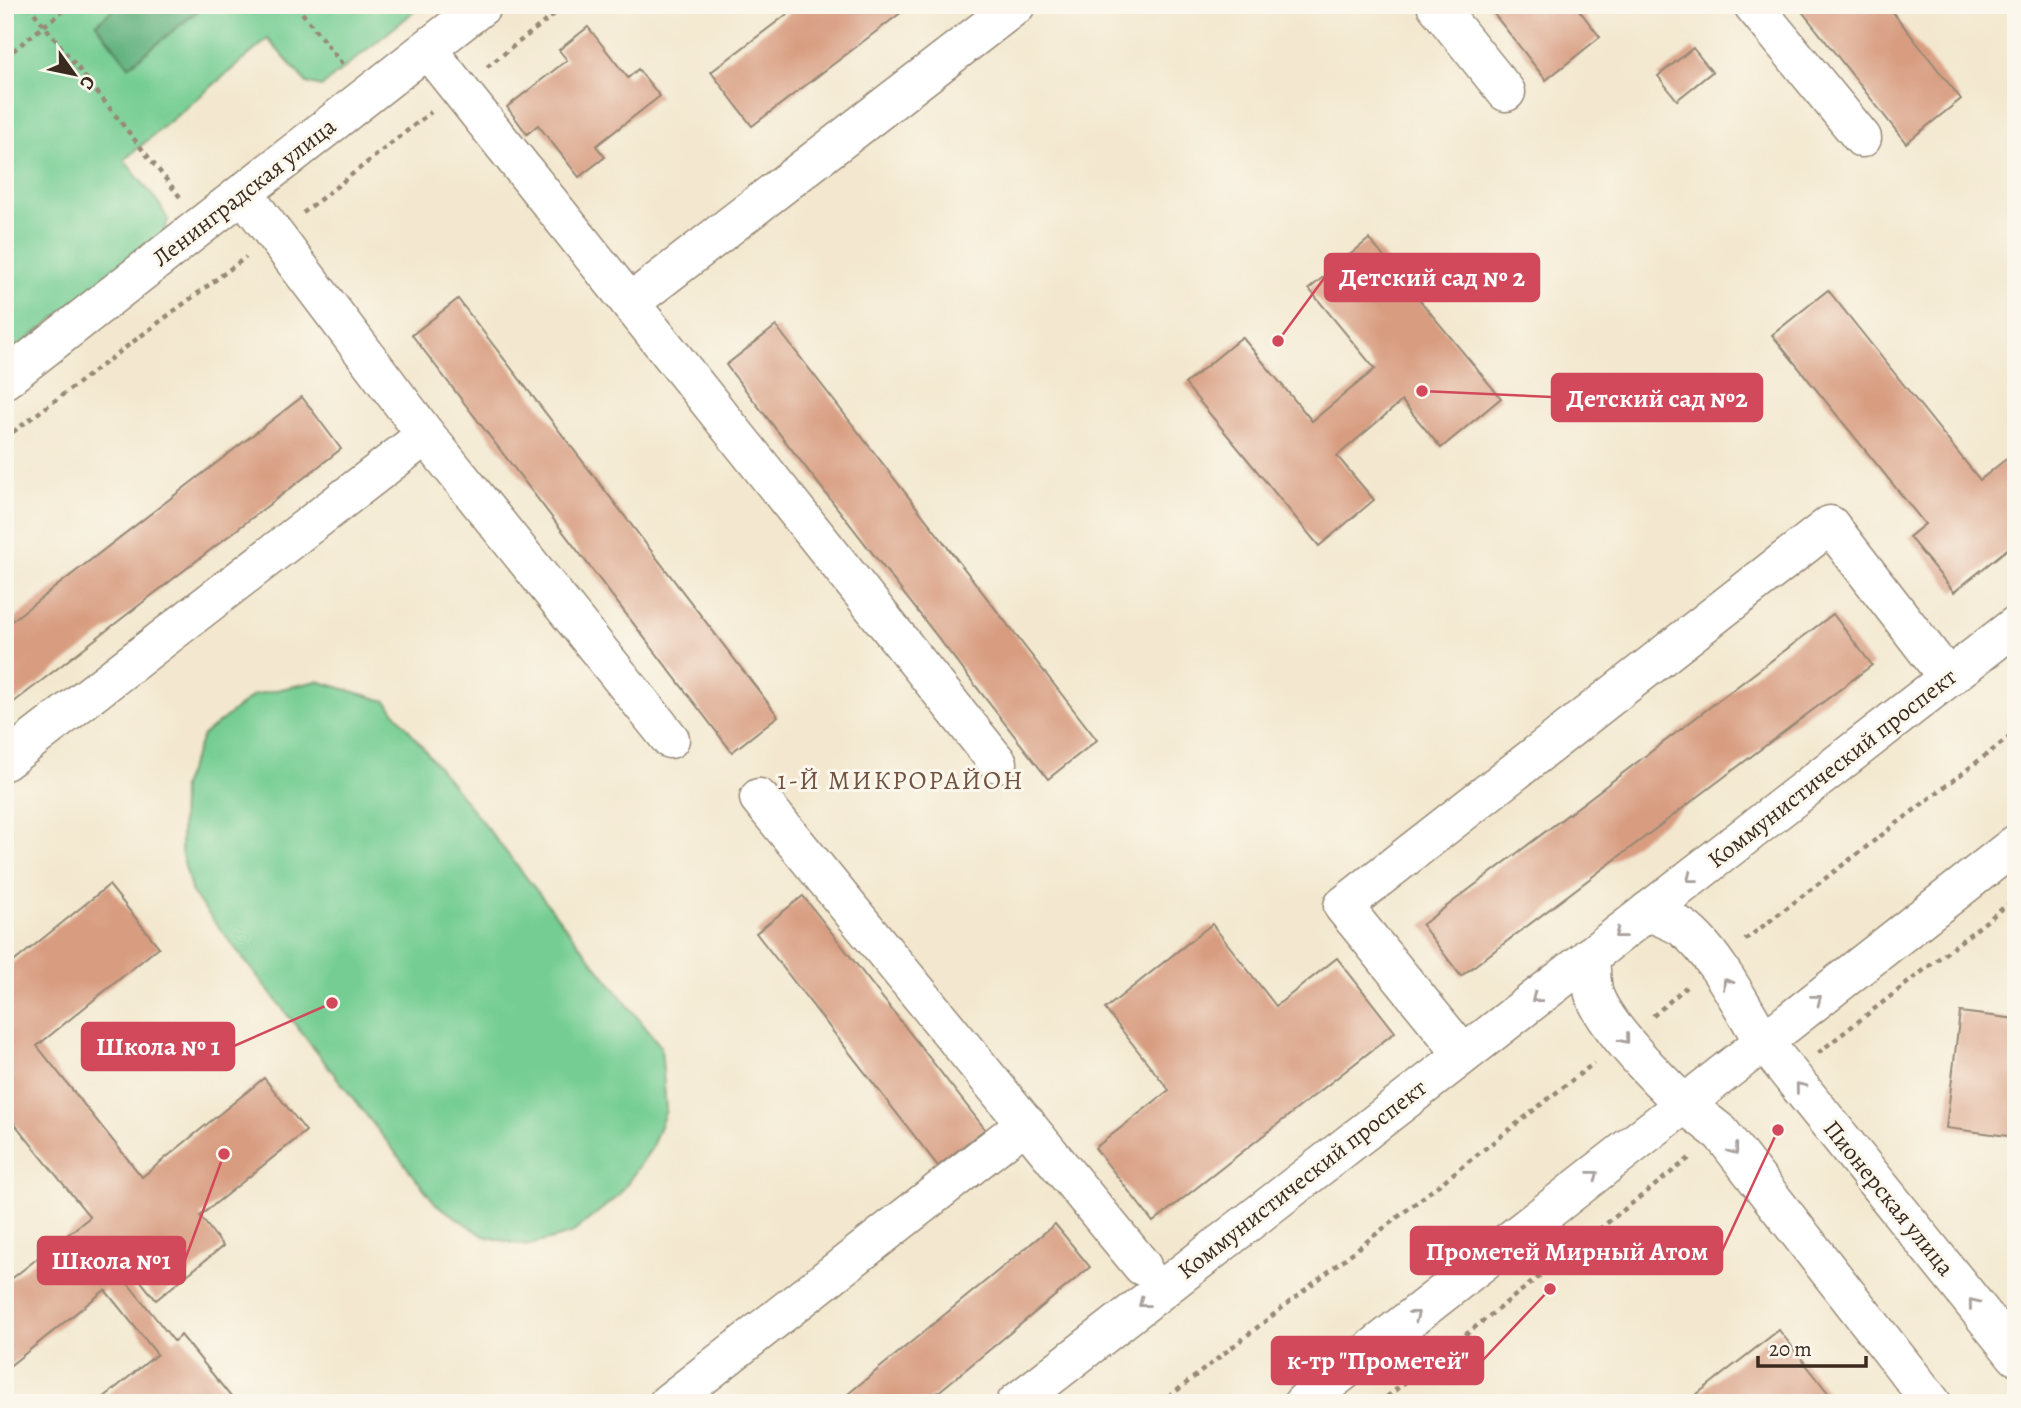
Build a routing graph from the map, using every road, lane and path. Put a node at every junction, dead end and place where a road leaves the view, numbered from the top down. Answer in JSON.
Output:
{"nodes":[{"id":1,"x":29,"y":5,"type":"edge"},
{"id":2,"x":70,"y":5,"type":"edge"},
{"id":3,"x":296,"y":5,"type":"edge"},
{"id":4,"x":483,"y":5,"type":"edge"},
{"id":5,"x":1016,"y":5,"type":"edge"},
{"id":6,"x":1436,"y":5,"type":"edge"},
{"id":7,"x":1753,"y":5,"type":"edge"},
{"id":8,"x":44,"y":25,"type":"junction"},
{"id":9,"x":427,"y":49,"type":"junction"},
{"id":10,"x":5,"y":57,"type":"edge"},
{"id":11,"x":1506,"y":92,"type":"dead end"},
{"id":12,"x":366,"y":96,"type":"junction"},
{"id":13,"x":1862,"y":138,"type":"dead end"},
{"id":14,"x":243,"y":193,"type":"junction"},
{"id":15,"x":202,"y":225,"type":"junction"},
{"id":16,"x":630,"y":303,"type":"junction"},
{"id":17,"x":5,"y":379,"type":"edge"},
{"id":18,"x":425,"y":435,"type":"junction"},
{"id":19,"x":2016,"y":625,"type":"edge"},
{"id":20,"x":1948,"y":678,"type":"junction"},
{"id":21,"x":2016,"y":732,"type":"edge"},
{"id":22,"x":670,"y":738,"type":"dead end"},
{"id":23,"x":5,"y":761,"type":"edge"},
{"id":24,"x":998,"y":763,"type":"dead end"},
{"id":25,"x":759,"y":798,"type":"dead end"},
{"id":26,"x":2016,"y":844,"type":"edge"},
{"id":27,"x":1648,"y":911,"type":"junction"},
{"id":28,"x":1590,"y":956,"type":"junction"},
{"id":29,"x":1714,"y":963,"type":"junction"},
{"id":30,"x":1625,"y":1040,"type":"junction"},
{"id":31,"x":1763,"y":1041,"type":"junction"},
{"id":32,"x":1463,"y":1054,"type":"junction"},
{"id":33,"x":1684,"y":1104,"type":"junction"},
{"id":34,"x":1026,"y":1124,"type":"junction"},
{"id":35,"x":1142,"y":1266,"type":"dead end"},
{"id":36,"x":2016,"y":1356,"type":"edge"},
{"id":37,"x":668,"y":1403,"type":"edge"},
{"id":38,"x":1016,"y":1403,"type":"edge"},
{"id":39,"x":1161,"y":1403,"type":"edge"},
{"id":40,"x":1303,"y":1403,"type":"edge"},
{"id":41,"x":1932,"y":1403,"type":"edge"}],
"edges":[{"from":1,"to":8,"type":"path"},
{"from":2,"to":8,"type":"path"},
{"from":3,"to":12,"type":"path"},
{"from":4,"to":9,"type":"main road","name":"Ленинградская улица"},
{"from":5,"to":16,"type":"main road"},
{"from":6,"to":11,"type":"main road"},
{"from":7,"to":13,"type":"main road"},
{"from":8,"to":10,"type":"path"},
{"from":8,"to":15,"type":"path"},
{"from":9,"to":12,"type":"main road","name":"Ленинградская улица"},
{"from":9,"to":16,"type":"main road"},
{"from":12,"to":14,"type":"main road","name":"Ленинградская улица"},
{"from":14,"to":15,"type":"main road","name":"Ленинградская улица"},
{"from":14,"to":18,"type":"main road"},
{"from":15,"to":17,"type":"main road","name":"Ленинградская улица"},
{"from":16,"to":24,"type":"main road"},
{"from":18,"to":22,"type":"main road"},
{"from":18,"to":23,"type":"main road"},
{"from":19,"to":20,"type":"main road","name":"Коммунистический проспект"},
{"from":20,"to":27,"type":"main road","name":"Коммунистический проспект","one_way":true},
{"from":20,"to":32,"type":"main road"},
{"from":21,"to":29,"type":"path"},
{"from":25,"to":34,"type":"main road"},
{"from":31,"to":26,"type":"main road","one_way":true},
{"from":27,"to":28,"type":"main road","name":"Коммунистический проспект","one_way":true},
{"from":27,"to":29,"type":"main road"},
{"from":28,"to":30,"type":"main road","one_way":true},
{"from":28,"to":32,"type":"main road","name":"Коммунистический проспект","one_way":true},
{"from":29,"to":30,"type":"path"},
{"from":31,"to":29,"type":"main road","one_way":true},
{"from":30,"to":33,"type":"main road"},
{"from":30,"to":39,"type":"path"},
{"from":31,"to":33,"type":"main road"},
{"from":36,"to":31,"type":"main road","name":"Пионерская улица","one_way":true},
{"from":32,"to":38,"type":"main road","name":"Коммунистический проспект","one_way":true},
{"from":40,"to":33,"type":"main road","one_way":true},
{"from":33,"to":41,"type":"main road","one_way":true},
{"from":34,"to":35,"type":"main road"},
{"from":34,"to":37,"type":"main road"}]}
